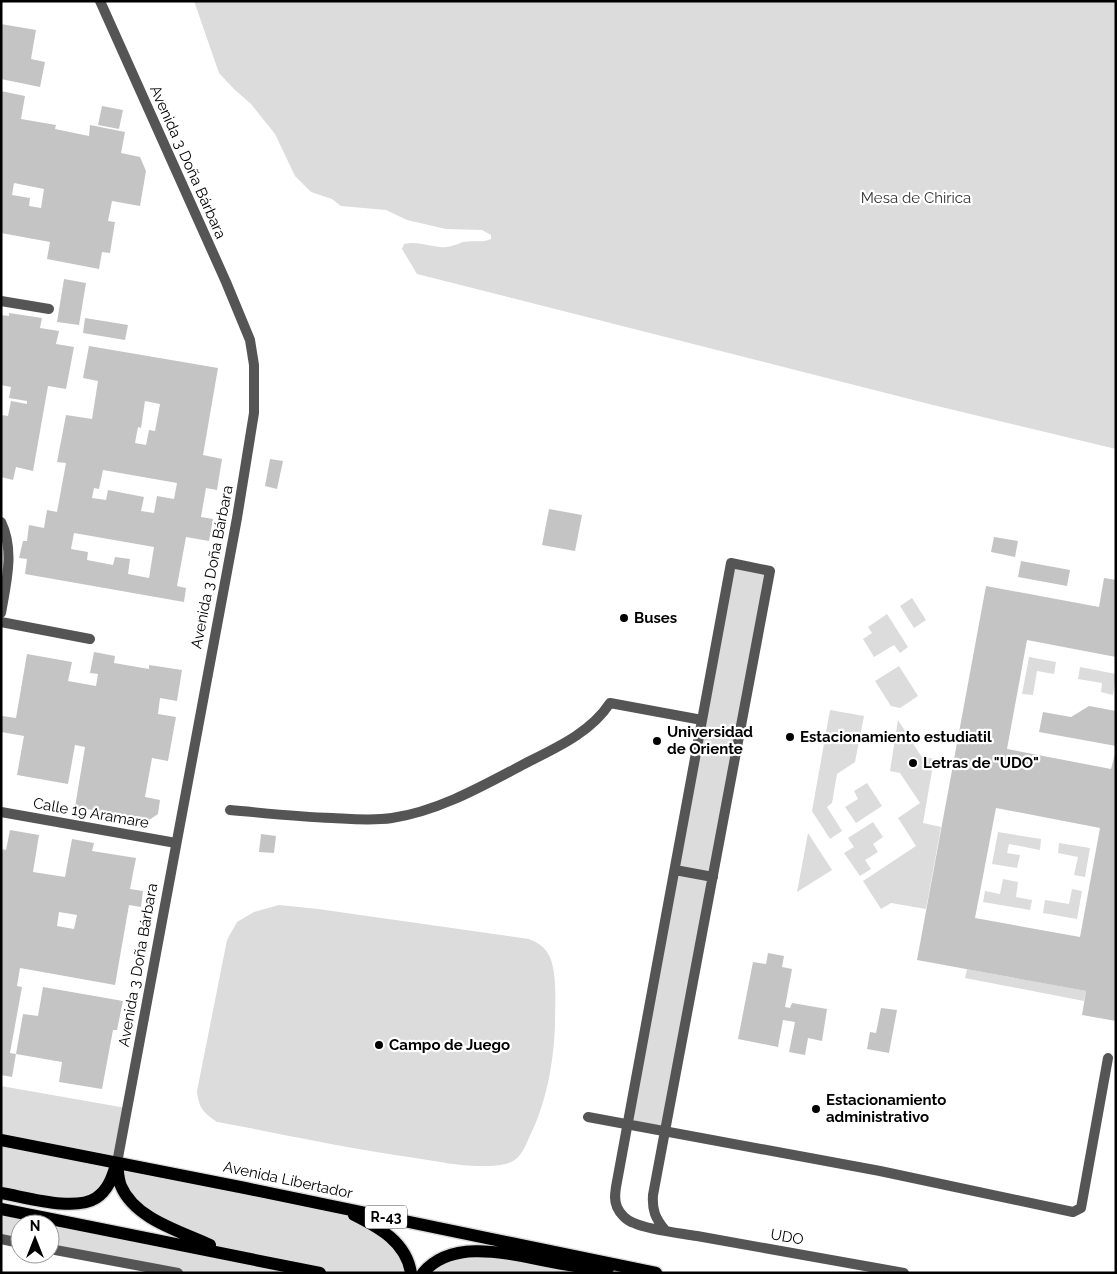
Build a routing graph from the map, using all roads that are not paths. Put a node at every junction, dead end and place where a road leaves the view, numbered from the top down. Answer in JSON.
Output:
{"nodes":[{"id":1,"x":100,"y":1,"type":"edge"},
{"id":2,"x":1,"y":301,"type":"edge"},
{"id":3,"x":48,"y":309,"type":"dead end"},
{"id":4,"x":3,"y":526,"type":"edge"},
{"id":5,"x":1,"y":614,"type":"edge"},
{"id":6,"x":1,"y":622,"type":"edge"},
{"id":7,"x":90,"y":639,"type":"dead end"},
{"id":8,"x":702,"y":720,"type":"junction"},
{"id":9,"x":230,"y":810,"type":"dead end"},
{"id":10,"x":1,"y":812,"type":"edge"},
{"id":11,"x":176,"y":843,"type":"junction"},
{"id":12,"x":674,"y":870,"type":"junction"},
{"id":13,"x":713,"y":877,"type":"junction"},
{"id":14,"x":1108,"y":1058,"type":"dead end"},
{"id":15,"x":588,"y":1117,"type":"dead end"},
{"id":16,"x":628,"y":1124,"type":"junction"},
{"id":17,"x":665,"y":1131,"type":"junction"},
{"id":18,"x":1,"y":1140,"type":"edge"},
{"id":19,"x":117,"y":1163,"type":"junction"},
{"id":20,"x":1,"y":1193,"type":"edge"},
{"id":21,"x":339,"y":1207,"type":"junction"},
{"id":22,"x":1,"y":1209,"type":"edge"},
{"id":23,"x":665,"y":1230,"type":"junction"},
{"id":24,"x":60,"y":1251,"type":"edge"},
{"id":25,"x":232,"y":1255,"type":"junction"},
{"id":26,"x":621,"y":1266,"type":"junction"},
{"id":27,"x":302,"y":1269,"type":"junction"},
{"id":28,"x":178,"y":1273,"type":"edge"},
{"id":29,"x":286,"y":1273,"type":"edge"},
{"id":30,"x":320,"y":1273,"type":"edge"},
{"id":31,"x":411,"y":1273,"type":"edge"},
{"id":32,"x":423,"y":1273,"type":"edge"},
{"id":33,"x":656,"y":1273,"type":"edge"},
{"id":34,"x":904,"y":1273,"type":"edge"}],
"edges":[{"from":1,"to":11,"type":"street","name":"Avenida 3 Doña Bárbara"},
{"from":2,"to":3,"type":"street"},
{"from":4,"to":5,"type":"street"},
{"from":6,"to":7,"type":"street"},
{"from":8,"to":9,"type":"street"},
{"from":8,"to":12,"type":"street"},
{"from":8,"to":13,"type":"street"},
{"from":10,"to":11,"type":"street","name":"Calle 19 Aramare"},
{"from":11,"to":19,"type":"street","name":"Avenida 3 Doña Bárbara"},
{"from":12,"to":13,"type":"street"},
{"from":12,"to":16,"type":"street"},
{"from":13,"to":17,"type":"street"},
{"from":14,"to":17,"type":"street"},
{"from":15,"to":16,"type":"street"},
{"from":16,"to":17,"type":"street"},
{"from":16,"to":23,"type":"street","name":"UDO"},
{"from":17,"to":23,"type":"street"},
{"from":18,"to":19,"type":"main road","name":"Avenida Libertador","number":"R-43"},
{"from":19,"to":20,"type":"main road"},
{"from":19,"to":21,"type":"main road","name":"Avenida Libertador","number":"R-43"},
{"from":19,"to":25,"type":"main road"},
{"from":21,"to":26,"type":"main road","name":"Avenida Libertador","number":"R-43"},
{"from":21,"to":31,"type":"main road"},
{"from":22,"to":25,"type":"main road"},
{"from":23,"to":34,"type":"street","name":"UDO"},
{"from":24,"to":28,"type":"street"},
{"from":25,"to":27,"type":"main road"},
{"from":26,"to":32,"type":"main road"},
{"from":26,"to":33,"type":"main road","name":"Avenida Libertador","number":"R-43"},
{"from":27,"to":29,"type":"street"},
{"from":27,"to":30,"type":"main road"}]}
